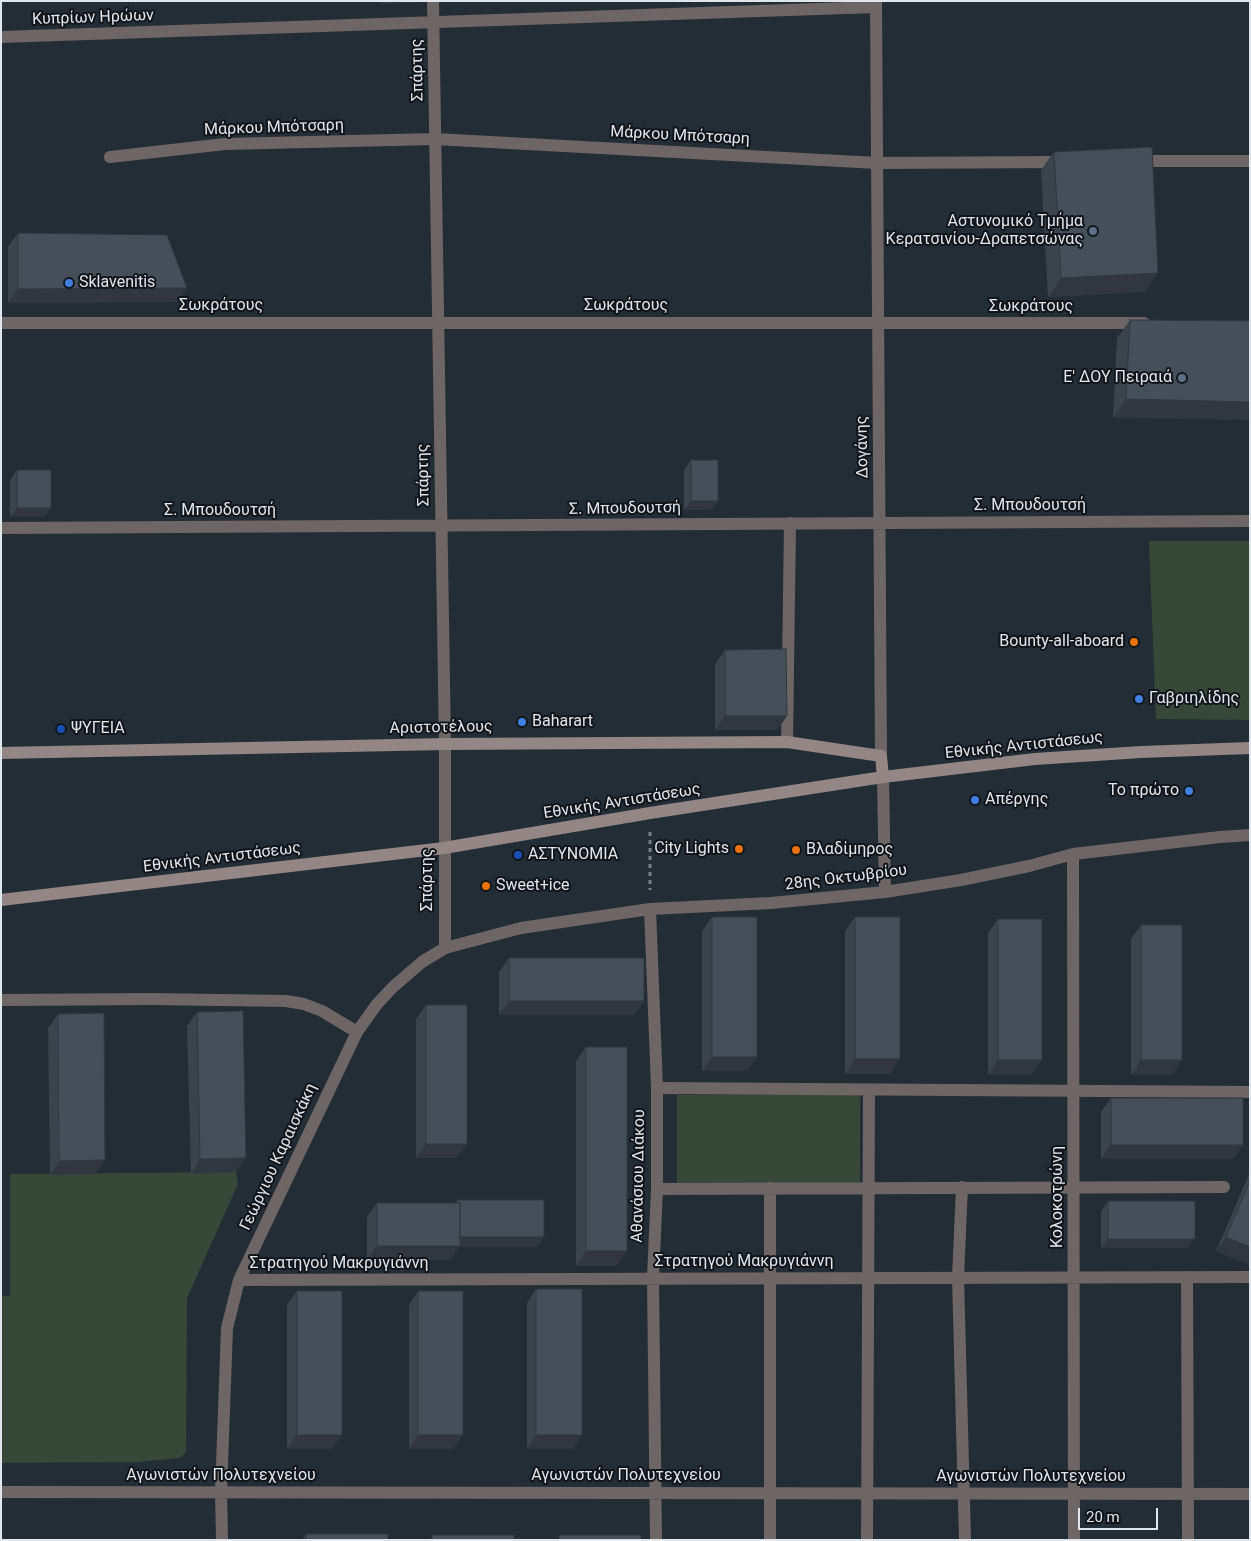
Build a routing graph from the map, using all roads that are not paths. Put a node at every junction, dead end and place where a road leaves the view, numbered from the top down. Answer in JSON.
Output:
{"nodes":[{"id":1,"x":433,"y":1,"type":"edge"},
{"id":2,"x":876,"y":4,"type":"edge"},
{"id":3,"x":433,"y":22,"type":"junction"},
{"id":4,"x":1,"y":37,"type":"edge"},
{"id":5,"x":435,"y":139,"type":"junction"},
{"id":6,"x":110,"y":157,"type":"dead end"},
{"id":7,"x":1250,"y":160,"type":"edge"},
{"id":8,"x":1070,"y":162,"type":"edge"},
{"id":9,"x":1120,"y":162,"type":"edge"},
{"id":10,"x":877,"y":163,"type":"junction"},
{"id":11,"x":1,"y":323,"type":"edge"},
{"id":12,"x":438,"y":323,"type":"junction"},
{"id":13,"x":878,"y":323,"type":"junction"},
{"id":14,"x":1152,"y":323,"type":"edge"},
{"id":15,"x":1250,"y":521,"type":"edge"},
{"id":16,"x":790,"y":523,"type":"junction"},
{"id":17,"x":880,"y":523,"type":"junction"},
{"id":18,"x":441,"y":526,"type":"junction"},
{"id":19,"x":1,"y":528,"type":"edge"},
{"id":20,"x":787,"y":742,"type":"junction"},
{"id":21,"x":445,"y":744,"type":"junction"},
{"id":22,"x":1250,"y":748,"type":"edge"},
{"id":23,"x":1,"y":753,"type":"edge"},
{"id":24,"x":881,"y":756,"type":"junction"},
{"id":25,"x":883,"y":777,"type":"junction"},
{"id":26,"x":1250,"y":835,"type":"edge"},
{"id":27,"x":444,"y":848,"type":"junction"},
{"id":28,"x":1073,"y":854,"type":"junction"},
{"id":29,"x":885,"y":892,"type":"junction"},
{"id":30,"x":1,"y":900,"type":"edge"},
{"id":31,"x":650,"y":909,"type":"junction"},
{"id":32,"x":445,"y":948,"type":"junction"},
{"id":33,"x":1,"y":1000,"type":"edge"},
{"id":34,"x":357,"y":1032,"type":"junction"},
{"id":35,"x":657,"y":1088,"type":"junction"},
{"id":36,"x":869,"y":1090,"type":"junction"},
{"id":37,"x":1074,"y":1091,"type":"junction"},
{"id":38,"x":1250,"y":1092,"type":"edge"},
{"id":39,"x":1224,"y":1186,"type":"dead end"},
{"id":40,"x":962,"y":1187,"type":"junction"},
{"id":41,"x":1074,"y":1187,"type":"junction"},
{"id":42,"x":770,"y":1188,"type":"junction"},
{"id":43,"x":869,"y":1188,"type":"junction"},
{"id":44,"x":657,"y":1189,"type":"junction"},
{"id":45,"x":958,"y":1277,"type":"junction"},
{"id":46,"x":1074,"y":1277,"type":"junction"},
{"id":47,"x":1187,"y":1277,"type":"junction"},
{"id":48,"x":1250,"y":1277,"type":"edge"},
{"id":49,"x":654,"y":1278,"type":"junction"},
{"id":50,"x":770,"y":1278,"type":"junction"},
{"id":51,"x":867,"y":1278,"type":"junction"},
{"id":52,"x":239,"y":1280,"type":"junction"},
{"id":53,"x":1,"y":1492,"type":"edge"},
{"id":54,"x":221,"y":1492,"type":"junction"},
{"id":55,"x":657,"y":1493,"type":"junction"},
{"id":56,"x":770,"y":1493,"type":"junction"},
{"id":57,"x":868,"y":1493,"type":"junction"},
{"id":58,"x":964,"y":1493,"type":"junction"},
{"id":59,"x":1074,"y":1493,"type":"junction"},
{"id":60,"x":1188,"y":1494,"type":"junction"},
{"id":61,"x":1250,"y":1494,"type":"edge"},
{"id":62,"x":222,"y":1540,"type":"edge"},
{"id":63,"x":656,"y":1540,"type":"edge"},
{"id":64,"x":770,"y":1540,"type":"edge"},
{"id":65,"x":867,"y":1540,"type":"edge"},
{"id":66,"x":966,"y":1540,"type":"edge"},
{"id":67,"x":1074,"y":1540,"type":"edge"},
{"id":68,"x":1188,"y":1540,"type":"edge"}],
"edges":[{"from":1,"to":3,"type":"street","name":"Σπάρτης"},
{"from":2,"to":3,"type":"street","name":"Κυπρίων Ηρώων"},
{"from":2,"to":10,"type":"street","name":"Δογάνης"},
{"from":3,"to":4,"type":"street","name":"Κυπρίων Ηρώων"},
{"from":3,"to":5,"type":"street","name":"Σπάρτης"},
{"from":5,"to":6,"type":"street","name":"Μάρκου Μπότσαρη"},
{"from":5,"to":10,"type":"street","name":"Μάρκου Μπότσαρη"},
{"from":5,"to":12,"type":"street","name":"Σπάρτης"},
{"from":7,"to":9,"type":"street"},
{"from":8,"to":10,"type":"street","name":"Μάρκου Μπότσαρη"},
{"from":10,"to":13,"type":"street","name":"Δογάνης"},
{"from":11,"to":12,"type":"street","name":"Σωκράτους"},
{"from":12,"to":13,"type":"street","name":"Σωκράτους"},
{"from":12,"to":18,"type":"street","name":"Σπάρτης"},
{"from":13,"to":14,"type":"street","name":"Σωκράτους"},
{"from":13,"to":17,"type":"street","name":"Δογάνης"},
{"from":15,"to":17,"type":"street","name":"Σ. Μπουδουτσή"},
{"from":16,"to":17,"type":"street","name":"Σ. Μπουδουτσή"},
{"from":16,"to":18,"type":"street","name":"Σ. Μπουδουτσή"},
{"from":16,"to":20,"type":"street"},
{"from":17,"to":24,"type":"street","name":"Δογάνης"},
{"from":18,"to":19,"type":"street","name":"Σ. Μπουδουτσή"},
{"from":18,"to":21,"type":"street","name":"Σπάρτης"},
{"from":20,"to":21,"type":"street","name":"Αριστοτέλους"},
{"from":20,"to":24,"type":"street","name":"Αριστοτέλους"},
{"from":21,"to":23,"type":"street","name":"Αριστοτέλους"},
{"from":21,"to":27,"type":"street","name":"Σπάρτης"},
{"from":22,"to":25,"type":"street","name":"Εθνικής Αντιστάσεως"},
{"from":24,"to":25,"type":"street","name":"Δογάνης"},
{"from":25,"to":27,"type":"street","name":"Εθνικής Αντιστάσεως"},
{"from":25,"to":29,"type":"street","name":"Δογάνης"},
{"from":26,"to":28,"type":"street","name":"28ης Οκτωβρίου"},
{"from":27,"to":30,"type":"street","name":"Εθνικής Αντιστάσεως"},
{"from":27,"to":32,"type":"street","name":"Σπάρτης"},
{"from":28,"to":29,"type":"street","name":"28ης Οκτωβρίου"},
{"from":28,"to":37,"type":"street","name":"Κολοκοτρώνη"},
{"from":29,"to":31,"type":"street","name":"28ης Οκτωβρίου"},
{"from":31,"to":32,"type":"street","name":"28ης Οκτωβρίου"},
{"from":31,"to":35,"type":"street","name":"Αθανάσιου Διάκου"},
{"from":32,"to":34,"type":"street","name":"Γεώργιου Καραισκάκη"},
{"from":33,"to":34,"type":"street"},
{"from":34,"to":52,"type":"street","name":"Γεώργιου Καραισκάκη"},
{"from":35,"to":36,"type":"street"},
{"from":35,"to":44,"type":"street","name":"Αθανάσιου Διάκου"},
{"from":36,"to":37,"type":"street"},
{"from":36,"to":43,"type":"street"},
{"from":37,"to":38,"type":"street"},
{"from":37,"to":41,"type":"street","name":"Κολοκοτρώνη"},
{"from":39,"to":41,"type":"street"},
{"from":40,"to":41,"type":"street"},
{"from":40,"to":43,"type":"street"},
{"from":40,"to":45,"type":"street"},
{"from":41,"to":46,"type":"street","name":"Κολοκοτρώνη"},
{"from":42,"to":43,"type":"street"},
{"from":42,"to":44,"type":"street"},
{"from":42,"to":50,"type":"street"},
{"from":43,"to":51,"type":"street"},
{"from":44,"to":49,"type":"street","name":"Αθανάσιου Διάκου"},
{"from":45,"to":46,"type":"street","name":"Στρατηγού Μακρυγιάννη"},
{"from":45,"to":51,"type":"street","name":"Στρατηγού Μακρυγιάννη"},
{"from":45,"to":58,"type":"street"},
{"from":46,"to":47,"type":"street","name":"Στρατηγού Μακρυγιάννη"},
{"from":46,"to":59,"type":"street","name":"Κολοκοτρώνη"},
{"from":47,"to":48,"type":"street","name":"Στρατηγού Μακρυγιάννη"},
{"from":47,"to":60,"type":"street"},
{"from":49,"to":50,"type":"street","name":"Στρατηγού Μακρυγιάννη"},
{"from":49,"to":52,"type":"street","name":"Στρατηγού Μακρυγιάννη"},
{"from":49,"to":55,"type":"street","name":"Αθανάσιου Διάκου"},
{"from":50,"to":51,"type":"street","name":"Στρατηγού Μακρυγιάννη"},
{"from":50,"to":56,"type":"street"},
{"from":51,"to":57,"type":"street"},
{"from":52,"to":54,"type":"street","name":"Γεώργιου Καραισκάκη"},
{"from":53,"to":54,"type":"street","name":"Αγωνιστών Πολυτεχνείου"},
{"from":54,"to":55,"type":"street","name":"Αγωνιστών Πολυτεχνείου"},
{"from":54,"to":62,"type":"street","name":"Γεώργιου Καραισκάκη"},
{"from":55,"to":56,"type":"street","name":"Αγωνιστών Πολυτεχνείου"},
{"from":55,"to":63,"type":"street","name":"Αθανάσιου Διάκου"},
{"from":56,"to":57,"type":"street","name":"Αγωνιστών Πολυτεχνείου"},
{"from":56,"to":64,"type":"street"},
{"from":57,"to":58,"type":"street","name":"Αγωνιστών Πολυτεχνείου"},
{"from":57,"to":65,"type":"street"},
{"from":58,"to":59,"type":"street","name":"Αγωνιστών Πολυτεχνείου"},
{"from":58,"to":66,"type":"street"},
{"from":59,"to":60,"type":"street","name":"Αγωνιστών Πολυτεχνείου"},
{"from":59,"to":67,"type":"street","name":"Κολοκοτρώνη"},
{"from":60,"to":61,"type":"street","name":"Αγωνιστών Πολυτεχνείου"},
{"from":60,"to":68,"type":"street"}]}
